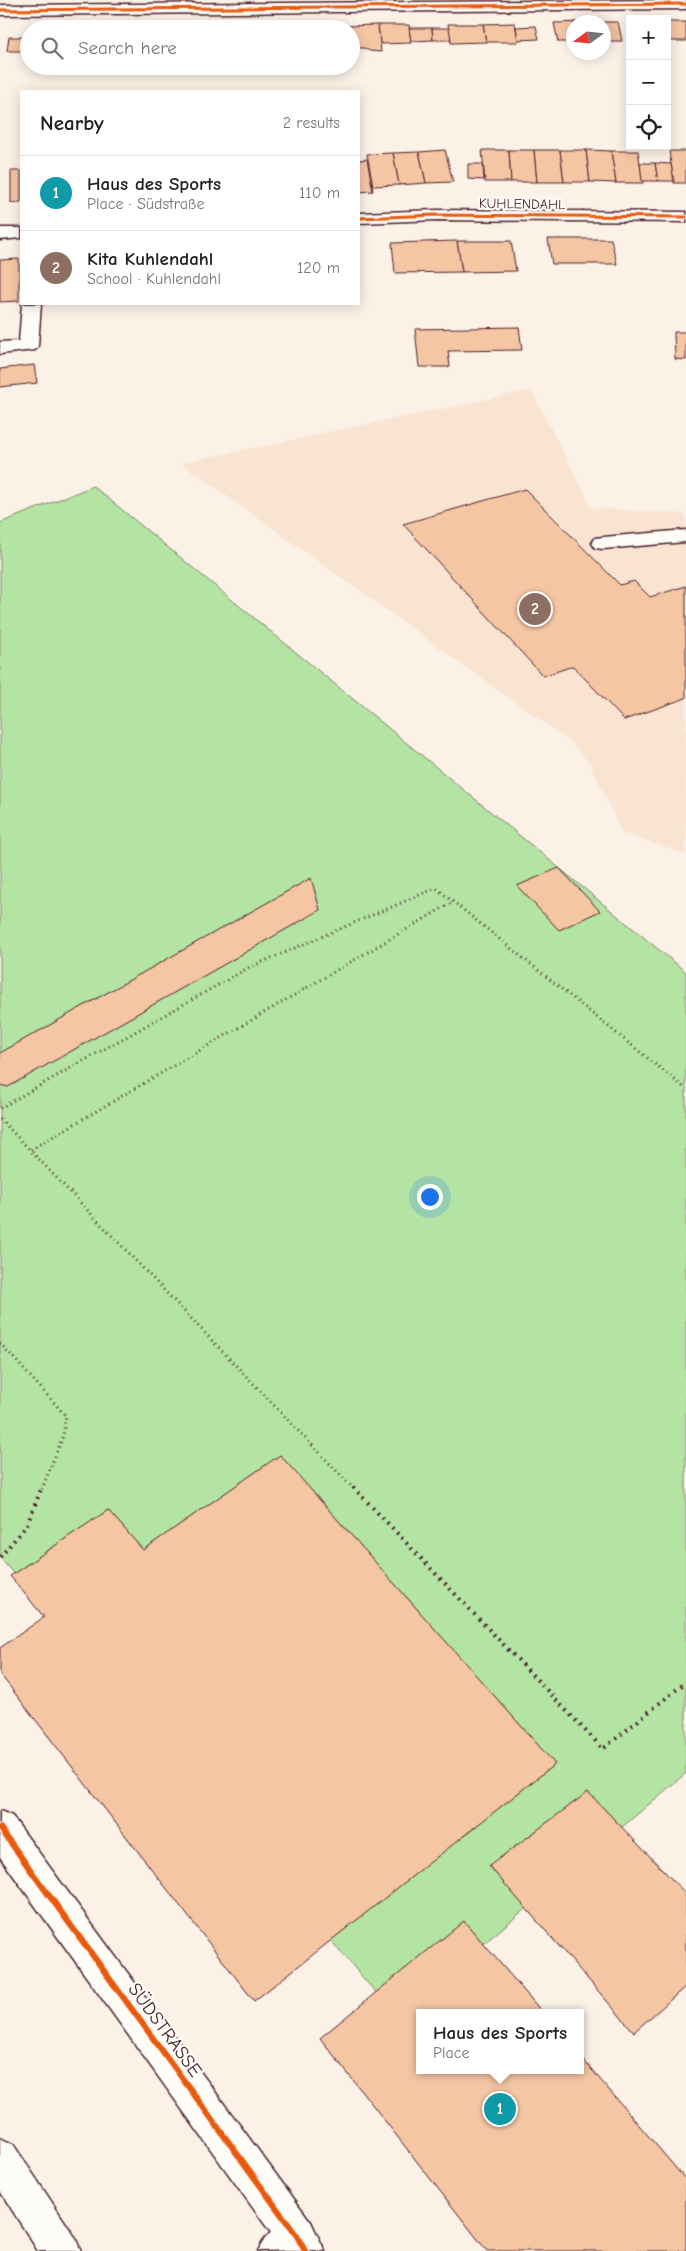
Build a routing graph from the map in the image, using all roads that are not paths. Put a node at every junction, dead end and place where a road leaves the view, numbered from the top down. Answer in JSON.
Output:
{"nodes":[{"id":1,"x":686,"y":4,"type":"edge"},
{"id":2,"x":0,"y":10,"type":"edge"},
{"id":3,"x":686,"y":217,"type":"edge"},
{"id":4,"x":360,"y":218,"type":"edge"},
{"id":5,"x":20,"y":233,"type":"edge"},
{"id":6,"x":0,"y":234,"type":"edge"},
{"id":7,"x":30,"y":305,"type":"edge"},
{"id":8,"x":0,"y":348,"type":"edge"},
{"id":9,"x":686,"y":536,"type":"edge"},
{"id":10,"x":603,"y":543,"type":"dead end"},
{"id":11,"x":0,"y":1828,"type":"edge"},
{"id":12,"x":0,"y":2157,"type":"edge"},
{"id":13,"x":293,"y":2246,"type":"edge"},
{"id":14,"x":61,"y":2251,"type":"edge"}],
"edges":[{"from":1,"to":2,"type":"street"},
{"from":3,"to":4,"type":"street","name":"KUHLENDAHL"},
{"from":5,"to":6,"type":"street"},
{"from":7,"to":8,"type":"street"},
{"from":9,"to":10,"type":"street"},
{"from":11,"to":13,"type":"street","name":"SÜDSTRASSE"},
{"from":12,"to":14,"type":"street"}]}
